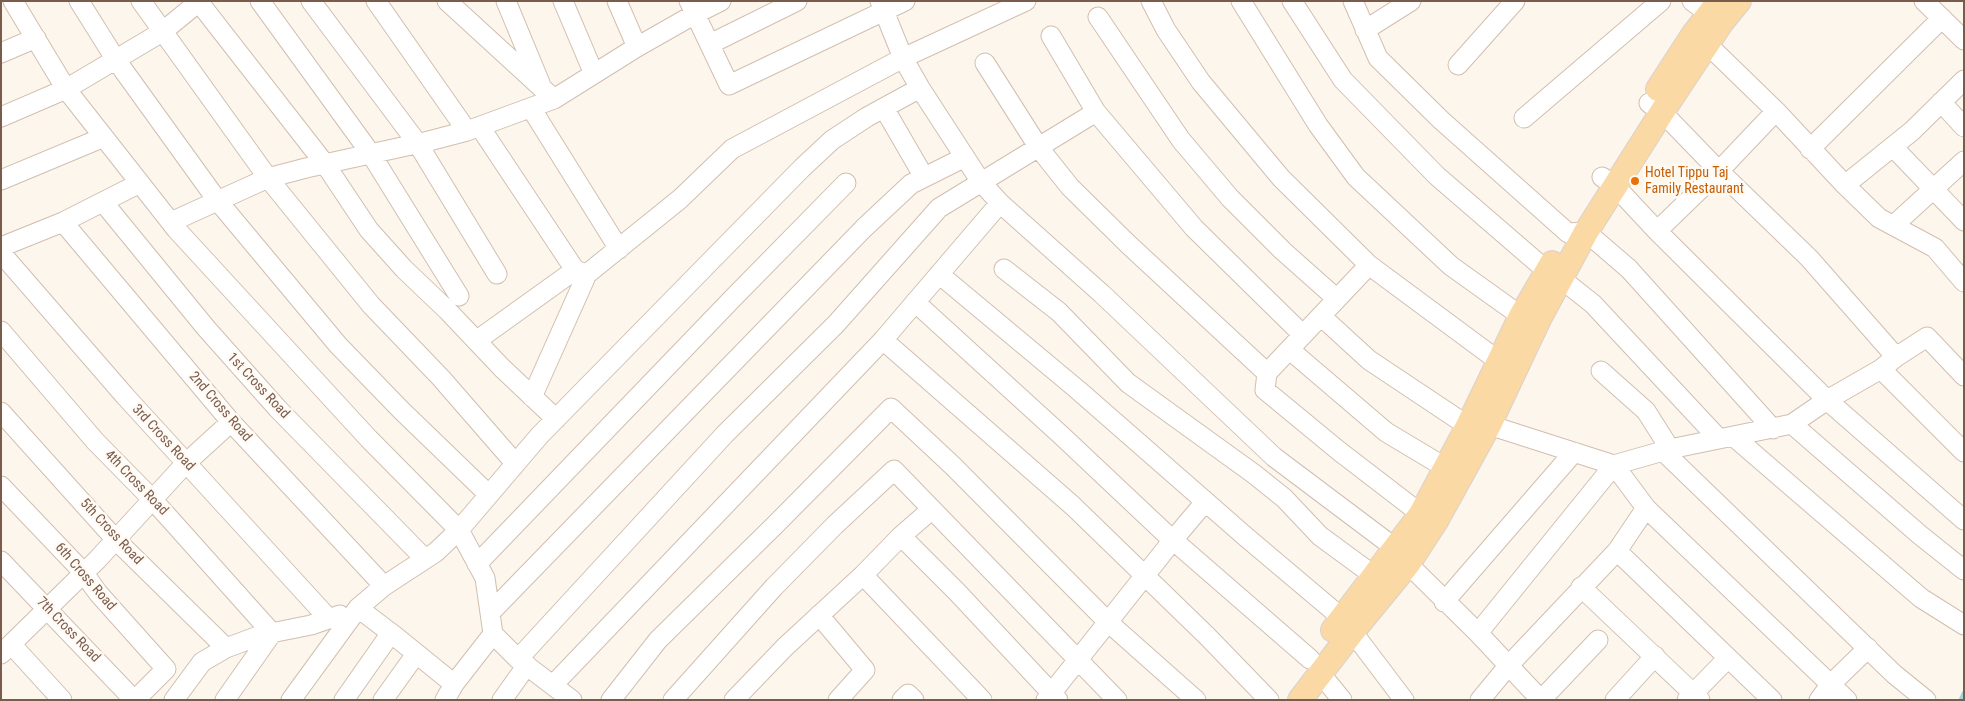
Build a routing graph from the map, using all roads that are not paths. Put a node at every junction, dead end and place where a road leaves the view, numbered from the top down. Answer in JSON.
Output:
{"nodes":[{"id":1,"x":13,"y":1,"type":"edge"},
{"id":2,"x":79,"y":1,"type":"edge"},
{"id":3,"x":141,"y":1,"type":"edge"},
{"id":4,"x":260,"y":1,"type":"edge"},
{"id":5,"x":311,"y":1,"type":"edge"},
{"id":6,"x":376,"y":1,"type":"edge"},
{"id":7,"x":447,"y":1,"type":"edge"},
{"id":8,"x":506,"y":1,"type":"edge"},
{"id":9,"x":563,"y":1,"type":"edge"},
{"id":10,"x":618,"y":1,"type":"edge"},
{"id":11,"x":721,"y":1,"type":"edge"},
{"id":12,"x":797,"y":1,"type":"edge"},
{"id":13,"x":905,"y":1,"type":"edge"},
{"id":14,"x":1026,"y":1,"type":"edge"},
{"id":15,"x":1151,"y":1,"type":"edge"},
{"id":16,"x":1241,"y":1,"type":"edge"},
{"id":17,"x":1292,"y":1,"type":"edge"},
{"id":18,"x":1352,"y":1,"type":"edge"},
{"id":19,"x":1411,"y":1,"type":"edge"},
{"id":20,"x":1516,"y":1,"type":"edge"},
{"id":21,"x":1661,"y":1,"type":"edge"},
{"id":22,"x":1739,"y":1,"type":"edge"},
{"id":23,"x":1924,"y":1,"type":"edge"},
{"id":24,"x":199,"y":2,"type":"edge"},
{"id":25,"x":882,"y":6,"type":"edge"},
{"id":26,"x":692,"y":8,"type":"edge"},
{"id":27,"x":1710,"y":10,"type":"edge"},
{"id":28,"x":1098,"y":16,"type":"dead end"},
{"id":29,"x":1942,"y":18,"type":"junction"},
{"id":30,"x":1365,"y":30,"type":"junction"},
{"id":31,"x":162,"y":32,"type":"junction"},
{"id":32,"x":1051,"y":36,"type":"dead end"},
{"id":33,"x":1962,"y":36,"type":"edge"},
{"id":34,"x":36,"y":38,"type":"junction"},
{"id":35,"x":1700,"y":40,"type":"junction"},
{"id":36,"x":710,"y":44,"type":"junction"},
{"id":37,"x":637,"y":47,"type":"junction"},
{"id":38,"x":1,"y":52,"type":"edge"},
{"id":39,"x":903,"y":58,"type":"junction"},
{"id":40,"x":116,"y":60,"type":"junction"},
{"id":41,"x":986,"y":63,"type":"dead end"},
{"id":42,"x":1458,"y":65,"type":"dead end"},
{"id":43,"x":594,"y":74,"type":"junction"},
{"id":44,"x":1964,"y":80,"type":"edge"},
{"id":45,"x":920,"y":88,"type":"junction"},
{"id":46,"x":66,"y":89,"type":"junction"},
{"id":47,"x":548,"y":94,"type":"junction"},
{"id":48,"x":1941,"y":102,"type":"junction"},
{"id":49,"x":531,"y":108,"type":"junction"},
{"id":50,"x":884,"y":108,"type":"junction"},
{"id":51,"x":1656,"y":108,"type":"junction"},
{"id":52,"x":1776,"y":111,"type":"junction"},
{"id":53,"x":1096,"y":112,"type":"junction"},
{"id":54,"x":1,"y":117,"type":"edge"},
{"id":55,"x":1524,"y":118,"type":"dead end"},
{"id":56,"x":1964,"y":127,"type":"edge"},
{"id":57,"x":474,"y":129,"type":"junction"},
{"id":58,"x":104,"y":137,"type":"junction"},
{"id":59,"x":418,"y":144,"type":"junction"},
{"id":60,"x":1892,"y":147,"type":"junction"},
{"id":61,"x":1039,"y":148,"type":"junction"},
{"id":62,"x":1810,"y":149,"type":"junction"},
{"id":63,"x":371,"y":154,"type":"junction"},
{"id":64,"x":964,"y":157,"type":"junction"},
{"id":65,"x":1964,"y":161,"type":"edge"},
{"id":66,"x":325,"y":164,"type":"junction"},
{"id":67,"x":1719,"y":171,"type":"junction"},
{"id":68,"x":924,"y":177,"type":"junction"},
{"id":69,"x":268,"y":178,"type":"junction"},
{"id":70,"x":1,"y":180,"type":"edge"},
{"id":71,"x":1609,"y":181,"type":"junction"},
{"id":72,"x":981,"y":182,"type":"junction"},
{"id":73,"x":140,"y":183,"type":"junction"},
{"id":74,"x":846,"y":183,"type":"dead end"},
{"id":75,"x":1845,"y":185,"type":"junction"},
{"id":76,"x":1932,"y":190,"type":"junction"},
{"id":77,"x":217,"y":200,"type":"junction"},
{"id":78,"x":103,"y":202,"type":"junction"},
{"id":79,"x":1000,"y":203,"type":"junction"},
{"id":80,"x":1964,"y":221,"type":"edge"},
{"id":81,"x":63,"y":222,"type":"junction"},
{"id":82,"x":171,"y":222,"type":"junction"},
{"id":83,"x":1894,"y":225,"type":"junction"},
{"id":84,"x":1657,"y":231,"type":"junction"},
{"id":85,"x":1577,"y":233,"type":"junction"},
{"id":86,"x":1,"y":247,"type":"edge"},
{"id":87,"x":619,"y":249,"type":"junction"},
{"id":88,"x":1,"y":253,"type":"edge"},
{"id":89,"x":1368,"y":265,"type":"junction"},
{"id":90,"x":1004,"y":269,"type":"dead end"},
{"id":91,"x":581,"y":272,"type":"junction"},
{"id":92,"x":497,"y":274,"type":"dead end"},
{"id":93,"x":938,"y":274,"type":"junction"},
{"id":94,"x":1553,"y":275,"type":"junction"},
{"id":95,"x":1964,"y":282,"type":"edge"},
{"id":96,"x":459,"y":296,"type":"dead end"},
{"id":97,"x":1337,"y":299,"type":"junction"},
{"id":98,"x":915,"y":302,"type":"junction"},
{"id":99,"x":1321,"y":316,"type":"junction"},
{"id":100,"x":1531,"y":317,"type":"junction"},
{"id":101,"x":1,"y":331,"type":"edge"},
{"id":102,"x":1303,"y":336,"type":"junction"},
{"id":103,"x":883,"y":340,"type":"junction"},
{"id":104,"x":476,"y":341,"type":"junction"},
{"id":105,"x":1290,"y":350,"type":"junction"},
{"id":106,"x":1896,"y":356,"type":"junction"},
{"id":107,"x":1509,"y":365,"type":"junction"},
{"id":108,"x":1881,"y":370,"type":"junction"},
{"id":109,"x":1601,"y":371,"type":"dead end"},
{"id":110,"x":1267,"y":373,"type":"junction"},
{"id":111,"x":1964,"y":376,"type":"edge"},
{"id":112,"x":532,"y":397,"type":"junction"},
{"id":113,"x":1827,"y":400,"type":"junction"},
{"id":114,"x":1,"y":412,"type":"edge"},
{"id":115,"x":556,"y":419,"type":"junction"},
{"id":116,"x":231,"y":422,"type":"junction"},
{"id":117,"x":1792,"y":424,"type":"junction"},
{"id":118,"x":1479,"y":426,"type":"junction"},
{"id":119,"x":1773,"y":429,"type":"junction"},
{"id":120,"x":1726,"y":437,"type":"junction"},
{"id":121,"x":1667,"y":451,"type":"junction"},
{"id":122,"x":1574,"y":452,"type":"junction"},
{"id":123,"x":1964,"y":452,"type":"edge"},
{"id":124,"x":186,"y":463,"type":"junction"},
{"id":125,"x":515,"y":463,"type":"junction"},
{"id":126,"x":1614,"y":465,"type":"junction"},
{"id":127,"x":1454,"y":471,"type":"junction"},
{"id":128,"x":1,"y":486,"type":"edge"},
{"id":129,"x":488,"y":494,"type":"junction"},
{"id":130,"x":153,"y":500,"type":"junction"},
{"id":131,"x":1206,"y":502,"type":"junction"},
{"id":132,"x":1646,"y":508,"type":"junction"},
{"id":133,"x":931,"y":510,"type":"junction"},
{"id":134,"x":1428,"y":518,"type":"junction"},
{"id":135,"x":1964,"y":520,"type":"edge"},
{"id":136,"x":459,"y":530,"type":"junction"},
{"id":137,"x":901,"y":536,"type":"junction"},
{"id":138,"x":116,"y":540,"type":"junction"},
{"id":139,"x":1173,"y":540,"type":"junction"},
{"id":140,"x":1617,"y":551,"type":"junction"},
{"id":141,"x":1401,"y":556,"type":"junction"},
{"id":142,"x":425,"y":559,"type":"junction"},
{"id":143,"x":1,"y":561,"type":"edge"},
{"id":144,"x":477,"y":564,"type":"junction"},
{"id":145,"x":1964,"y":570,"type":"edge"},
{"id":146,"x":83,"y":572,"type":"junction"},
{"id":147,"x":863,"y":574,"type":"junction"},
{"id":148,"x":1145,"y":576,"type":"junction"},
{"id":149,"x":1381,"y":582,"type":"junction"},
{"id":150,"x":384,"y":586,"type":"junction"},
{"id":151,"x":1582,"y":587,"type":"junction"},
{"id":152,"x":1444,"y":602,"type":"junction"},
{"id":153,"x":358,"y":608,"type":"junction"},
{"id":154,"x":47,"y":609,"type":"junction"},
{"id":155,"x":490,"y":613,"type":"junction"},
{"id":156,"x":819,"y":615,"type":"junction"},
{"id":157,"x":329,"y":619,"type":"junction"},
{"id":158,"x":1108,"y":622,"type":"junction"},
{"id":159,"x":1348,"y":625,"type":"junction"},
{"id":160,"x":1964,"y":625,"type":"edge"},
{"id":161,"x":272,"y":633,"type":"junction"},
{"id":162,"x":391,"y":633,"type":"junction"},
{"id":163,"x":493,"y":634,"type":"junction"},
{"id":164,"x":1478,"y":634,"type":"junction"},
{"id":165,"x":1598,"y":640,"type":"dead end"},
{"id":166,"x":5,"y":647,"type":"edge"},
{"id":167,"x":226,"y":648,"type":"junction"},
{"id":168,"x":1868,"y":648,"type":"junction"},
{"id":169,"x":416,"y":654,"type":"junction"},
{"id":170,"x":1655,"y":656,"type":"junction"},
{"id":171,"x":1728,"y":658,"type":"junction"},
{"id":172,"x":1078,"y":660,"type":"junction"},
{"id":173,"x":522,"y":662,"type":"junction"},
{"id":174,"x":1315,"y":666,"type":"junction"},
{"id":175,"x":1509,"y":666,"type":"junction"},
{"id":176,"x":449,"y":692,"type":"edge"},
{"id":177,"x":1825,"y":692,"type":"edge"},
{"id":178,"x":562,"y":694,"type":"edge"},
{"id":179,"x":1052,"y":697,"type":"edge"},
{"id":180,"x":1693,"y":698,"type":"edge"},
{"id":181,"x":62,"y":700,"type":"edge"},
{"id":182,"x":135,"y":700,"type":"edge"},
{"id":183,"x":174,"y":700,"type":"edge"},
{"id":184,"x":226,"y":700,"type":"edge"},
{"id":185,"x":291,"y":700,"type":"edge"},
{"id":186,"x":344,"y":700,"type":"edge"},
{"id":187,"x":382,"y":700,"type":"edge"},
{"id":188,"x":502,"y":700,"type":"edge"},
{"id":189,"x":611,"y":700,"type":"edge"},
{"id":190,"x":674,"y":700,"type":"edge"},
{"id":191,"x":734,"y":700,"type":"edge"},
{"id":192,"x":838,"y":700,"type":"edge"},
{"id":193,"x":902,"y":700,"type":"edge"},
{"id":194,"x":914,"y":700,"type":"edge"},
{"id":195,"x":982,"y":700,"type":"edge"},
{"id":196,"x":1117,"y":700,"type":"edge"},
{"id":197,"x":1196,"y":700,"type":"edge"},
{"id":198,"x":1269,"y":700,"type":"edge"},
{"id":199,"x":1281,"y":700,"type":"edge"},
{"id":200,"x":1300,"y":700,"type":"edge"},
{"id":201,"x":1342,"y":700,"type":"edge"},
{"id":202,"x":1404,"y":700,"type":"edge"},
{"id":203,"x":1480,"y":700,"type":"edge"},
{"id":204,"x":1541,"y":700,"type":"edge"},
{"id":205,"x":1615,"y":700,"type":"edge"},
{"id":206,"x":1772,"y":700,"type":"edge"},
{"id":207,"x":1847,"y":700,"type":"edge"},
{"id":208,"x":1926,"y":700,"type":"edge"}],
"edges":[{"from":1,"to":34,"type":"street"},
{"from":2,"to":40,"type":"street"},
{"from":3,"to":31,"type":"street"},
{"from":4,"to":63,"type":"street"},
{"from":5,"to":59,"type":"street"},
{"from":6,"to":57,"type":"street"},
{"from":7,"to":47,"type":"street"},
{"from":8,"to":47,"type":"street"},
{"from":9,"to":43,"type":"street"},
{"from":10,"to":37,"type":"street"},
{"from":11,"to":26,"type":"street"},
{"from":12,"to":36,"type":"street"},
{"from":13,"to":25,"type":"street"},
{"from":14,"to":39,"type":"street"},
{"from":15,"to":89,"type":"street"},
{"from":16,"to":100,"type":"street"},
{"from":17,"to":94,"type":"street"},
{"from":18,"to":30,"type":"street"},
{"from":19,"to":30,"type":"street"},
{"from":20,"to":42,"type":"street"},
{"from":21,"to":55,"type":"street"},
{"from":22,"to":27,"type":"main road"},
{"from":23,"to":29,"type":"street"},
{"from":24,"to":31,"type":"street"},
{"from":24,"to":66,"type":"street"},
{"from":25,"to":36,"type":"street"},
{"from":25,"to":39,"type":"street"},
{"from":26,"to":36,"type":"street"},
{"from":26,"to":37,"type":"street"},
{"from":27,"to":35,"type":"main road"},
{"from":28,"to":97,"type":"street"},
{"from":29,"to":33,"type":"street"},
{"from":29,"to":62,"type":"street"},
{"from":30,"to":85,"type":"street"},
{"from":31,"to":40,"type":"street"},
{"from":31,"to":69,"type":"street"},
{"from":32,"to":53,"type":"street"},
{"from":34,"to":38,"type":"street"},
{"from":34,"to":46,"type":"street"},
{"from":35,"to":51,"type":"main road"},
{"from":35,"to":52,"type":"street"},
{"from":37,"to":43,"type":"street"},
{"from":39,"to":45,"type":"street"},
{"from":39,"to":87,"type":"street"},
{"from":40,"to":46,"type":"street"},
{"from":40,"to":77,"type":"street"},
{"from":41,"to":61,"type":"street"},
{"from":43,"to":47,"type":"street"},
{"from":44,"to":48,"type":"street"},
{"from":45,"to":50,"type":"street"},
{"from":45,"to":64,"type":"street"},
{"from":46,"to":54,"type":"street"},
{"from":46,"to":58,"type":"street"},
{"from":47,"to":49,"type":"street"},
{"from":48,"to":56,"type":"street"},
{"from":48,"to":60,"type":"street"},
{"from":49,"to":57,"type":"street"},
{"from":49,"to":87,"type":"street"},
{"from":50,"to":68,"type":"street"},
{"from":50,"to":115,"type":"street"},
{"from":51,"to":67,"type":"street"},
{"from":51,"to":71,"type":"main road"},
{"from":52,"to":62,"type":"street"},
{"from":52,"to":67,"type":"street"},
{"from":53,"to":61,"type":"street"},
{"from":53,"to":102,"type":"street"},
{"from":57,"to":59,"type":"street"},
{"from":57,"to":91,"type":"street"},
{"from":58,"to":70,"type":"street"},
{"from":58,"to":73,"type":"street"},
{"from":59,"to":63,"type":"street"},
{"from":59,"to":92,"type":"street"},
{"from":60,"to":75,"type":"street"},
{"from":60,"to":76,"type":"street"},
{"from":61,"to":72,"type":"street"},
{"from":61,"to":110,"type":"street"},
{"from":62,"to":75,"type":"street"},
{"from":63,"to":66,"type":"street"},
{"from":63,"to":96,"type":"street"},
{"from":64,"to":68,"type":"street"},
{"from":64,"to":72,"type":"street"},
{"from":65,"to":76,"type":"street"},
{"from":66,"to":69,"type":"street"},
{"from":66,"to":104,"type":"street"},
{"from":67,"to":84,"type":"street"},
{"from":67,"to":106,"type":"street"},
{"from":68,"to":155,"type":"street"},
{"from":69,"to":77,"type":"street"},
{"from":69,"to":125,"type":"street"},
{"from":71,"to":84,"type":"street"},
{"from":71,"to":85,"type":"main road"},
{"from":72,"to":79,"type":"street"},
{"from":72,"to":173,"type":"street"},
{"from":73,"to":78,"type":"street"},
{"from":73,"to":82,"type":"street"},
{"from":74,"to":144,"type":"street"},
{"from":75,"to":83,"type":"street"},
{"from":76,"to":80,"type":"street"},
{"from":76,"to":83,"type":"street"},
{"from":77,"to":82,"type":"street"},
{"from":77,"to":129,"type":"street"},
{"from":78,"to":81,"type":"street"},
{"from":78,"to":142,"type":"street","name":"1st Cross Road"},
{"from":79,"to":93,"type":"street"},
{"from":79,"to":141,"type":"street"},
{"from":81,"to":86,"type":"street"},
{"from":81,"to":116,"type":"street","name":"2nd Cross Road"},
{"from":82,"to":136,"type":"street"},
{"from":83,"to":95,"type":"street"},
{"from":84,"to":113,"type":"street"},
{"from":85,"to":94,"type":"main road"},
{"from":85,"to":119,"type":"street"},
{"from":87,"to":91,"type":"street"},
{"from":88,"to":124,"type":"street","name":"3rd Cross Road"},
{"from":89,"to":97,"type":"street"},
{"from":89,"to":107,"type":"street"},
{"from":90,"to":149,"type":"street"},
{"from":91,"to":104,"type":"street"},
{"from":91,"to":112,"type":"street"},
{"from":93,"to":98,"type":"street"},
{"from":93,"to":131,"type":"street"},
{"from":94,"to":100,"type":"main road"},
{"from":94,"to":120,"type":"street"},
{"from":97,"to":99,"type":"street"},
{"from":98,"to":103,"type":"street"},
{"from":98,"to":139,"type":"street"},
{"from":99,"to":102,"type":"street"},
{"from":99,"to":118,"type":"street"},
{"from":100,"to":107,"type":"main road"},
{"from":101,"to":130,"type":"street","name":"4th Cross Road"},
{"from":102,"to":105,"type":"street"},
{"from":103,"to":148,"type":"street"},
{"from":103,"to":178,"type":"street"},
{"from":104,"to":112,"type":"street"},
{"from":105,"to":110,"type":"street"},
{"from":105,"to":127,"type":"street"},
{"from":106,"to":108,"type":"street"},
{"from":106,"to":111,"type":"street"},
{"from":107,"to":118,"type":"main road"},
{"from":108,"to":113,"type":"street"},
{"from":108,"to":123,"type":"street"},
{"from":109,"to":121,"type":"street"},
{"from":110,"to":134,"type":"street"},
{"from":112,"to":115,"type":"street"},
{"from":113,"to":117,"type":"street"},
{"from":113,"to":135,"type":"street"},
{"from":114,"to":138,"type":"street","name":"5th Cross Road"},
{"from":115,"to":125,"type":"street"},
{"from":116,"to":124,"type":"street"},
{"from":116,"to":150,"type":"street","name":"2nd Cross Road"},
{"from":117,"to":119,"type":"street"},
{"from":117,"to":145,"type":"street"},
{"from":118,"to":122,"type":"street"},
{"from":118,"to":127,"type":"main road"},
{"from":119,"to":120,"type":"street"},
{"from":120,"to":121,"type":"street"},
{"from":120,"to":160,"type":"street"},
{"from":121,"to":126,"type":"street"},
{"from":121,"to":168,"type":"street"},
{"from":122,"to":126,"type":"street"},
{"from":122,"to":152,"type":"street"},
{"from":124,"to":130,"type":"street"},
{"from":124,"to":157,"type":"street","name":"3rd Cross Road"},
{"from":125,"to":129,"type":"street"},
{"from":126,"to":132,"type":"street"},
{"from":126,"to":164,"type":"street"},
{"from":127,"to":134,"type":"main road"},
{"from":128,"to":146,"type":"street","name":"6th Cross Road"},
{"from":129,"to":136,"type":"street"},
{"from":130,"to":138,"type":"street"},
{"from":130,"to":161,"type":"street","name":"4th Cross Road"},
{"from":131,"to":139,"type":"street"},
{"from":131,"to":159,"type":"street"},
{"from":132,"to":140,"type":"street"},
{"from":132,"to":177,"type":"street"},
{"from":133,"to":137,"type":"street"},
{"from":133,"to":172,"type":"street"},
{"from":133,"to":190,"type":"street"},
{"from":134,"to":141,"type":"main road"},
{"from":136,"to":142,"type":"street"},
{"from":136,"to":144,"type":"street"},
{"from":137,"to":147,"type":"street"},
{"from":137,"to":179,"type":"street"},
{"from":138,"to":146,"type":"street"},
{"from":138,"to":167,"type":"street","name":"5th Cross Road"},
{"from":139,"to":148,"type":"street"},
{"from":139,"to":174,"type":"street"},
{"from":140,"to":151,"type":"street"},
{"from":140,"to":171,"type":"street"},
{"from":141,"to":149,"type":"main road"},
{"from":141,"to":152,"type":"street"},
{"from":142,"to":150,"type":"street"},
{"from":143,"to":154,"type":"street","name":"7th Cross Road"},
{"from":144,"to":155,"type":"street"},
{"from":146,"to":154,"type":"street"},
{"from":146,"to":182,"type":"street","name":"6th Cross Road"},
{"from":147,"to":156,"type":"street"},
{"from":147,"to":195,"type":"street"},
{"from":148,"to":158,"type":"street"},
{"from":148,"to":198,"type":"street"},
{"from":149,"to":159,"type":"main road"},
{"from":150,"to":153,"type":"street"},
{"from":151,"to":170,"type":"street"},
{"from":151,"to":175,"type":"street"},
{"from":152,"to":164,"type":"street"},
{"from":153,"to":157,"type":"street"},
{"from":153,"to":162,"type":"street"},
{"from":153,"to":185,"type":"street"},
{"from":154,"to":166,"type":"street"},
{"from":154,"to":182,"type":"street","name":"7th Cross Road"},
{"from":155,"to":163,"type":"street"},
{"from":156,"to":191,"type":"street"},
{"from":156,"to":192,"type":"street"},
{"from":157,"to":161,"type":"street"},
{"from":158,"to":172,"type":"street"},
{"from":158,"to":189,"type":"street"},
{"from":158,"to":197,"type":"street"},
{"from":159,"to":174,"type":"main road"},
{"from":159,"to":202,"type":"street"},
{"from":161,"to":167,"type":"street"},
{"from":161,"to":184,"type":"street"},
{"from":162,"to":169,"type":"street"},
{"from":162,"to":186,"type":"street"},
{"from":163,"to":173,"type":"street"},
{"from":163,"to":176,"type":"street"},
{"from":164,"to":175,"type":"street"},
{"from":165,"to":204,"type":"street"},
{"from":166,"to":181,"type":"street"},
{"from":167,"to":183,"type":"street"},
{"from":168,"to":177,"type":"street"},
{"from":168,"to":208,"type":"street"},
{"from":169,"to":176,"type":"street"},
{"from":169,"to":187,"type":"street"},
{"from":170,"to":180,"type":"street"},
{"from":170,"to":205,"type":"street"},
{"from":171,"to":180,"type":"street"},
{"from":171,"to":206,"type":"street"},
{"from":172,"to":179,"type":"street"},
{"from":172,"to":196,"type":"street"},
{"from":173,"to":178,"type":"street"},
{"from":173,"to":188,"type":"street"},
{"from":174,"to":199,"type":"main road"},
{"from":174,"to":200,"type":"main road"},
{"from":174,"to":201,"type":"street"},
{"from":175,"to":203,"type":"street"},
{"from":175,"to":204,"type":"street"},
{"from":177,"to":207,"type":"street"},
{"from":193,"to":194,"type":"street"}]}
